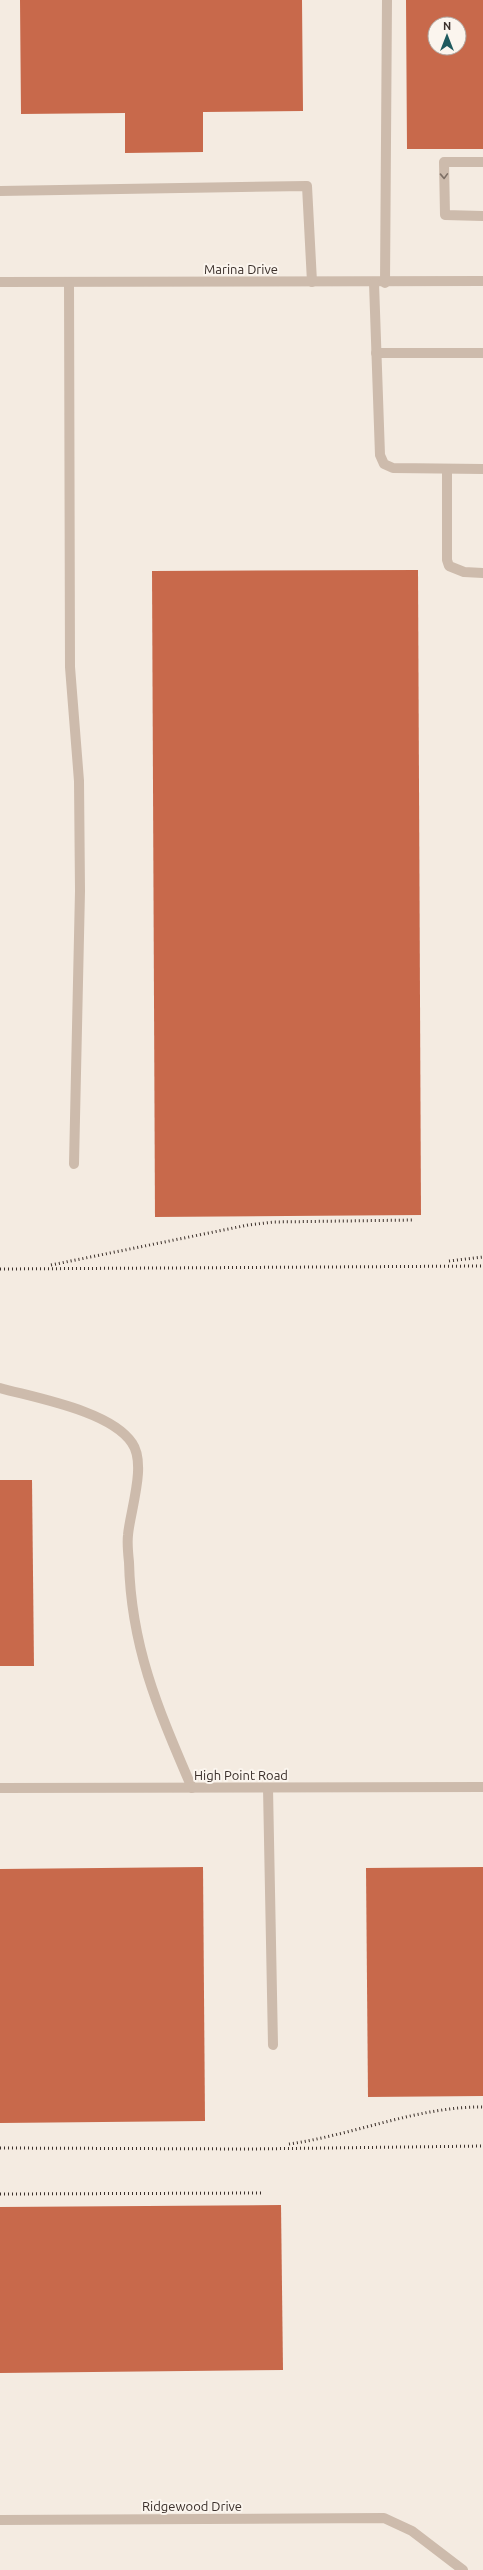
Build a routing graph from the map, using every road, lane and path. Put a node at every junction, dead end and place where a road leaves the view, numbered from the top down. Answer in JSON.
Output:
{"nodes":[{"id":1,"x":386,"y":0,"type":"edge"},
{"id":2,"x":483,"y":162,"type":"edge"},
{"id":3,"x":0,"y":191,"type":"edge"},
{"id":4,"x":483,"y":216,"type":"edge"},
{"id":5,"x":483,"y":281,"type":"edge"},
{"id":6,"x":0,"y":282,"type":"edge"},
{"id":7,"x":69,"y":282,"type":"junction"},
{"id":8,"x":312,"y":282,"type":"junction"},
{"id":9,"x":374,"y":283,"type":"junction"},
{"id":10,"x":385,"y":283,"type":"junction"},
{"id":11,"x":376,"y":353,"type":"junction"},
{"id":12,"x":483,"y":353,"type":"edge"},
{"id":13,"x":446,"y":469,"type":"junction"},
{"id":14,"x":483,"y":469,"type":"edge"},
{"id":15,"x":483,"y":573,"type":"edge"},
{"id":16,"x":74,"y":1164,"type":"dead end"},
{"id":17,"x":0,"y":1388,"type":"edge"},
{"id":18,"x":483,"y":1787,"type":"edge"},
{"id":19,"x":0,"y":1788,"type":"edge"},
{"id":20,"x":192,"y":1788,"type":"junction"},
{"id":21,"x":268,"y":1788,"type":"junction"},
{"id":22,"x":273,"y":2045,"type":"dead end"},
{"id":23,"x":0,"y":2520,"type":"edge"},
{"id":24,"x":463,"y":2570,"type":"edge"}],
"edges":[{"from":1,"to":10,"type":"street"},
{"from":2,"to":4,"type":"street","one_way":true},
{"from":3,"to":8,"type":"street"},
{"from":5,"to":10,"type":"street","name":"Marina Drive"},
{"from":6,"to":7,"type":"street","name":"Marina Drive"},
{"from":7,"to":8,"type":"street","name":"Marina Drive"},
{"from":7,"to":16,"type":"street"},
{"from":8,"to":9,"type":"street","name":"Marina Drive"},
{"from":9,"to":10,"type":"street","name":"Marina Drive"},
{"from":9,"to":11,"type":"street"},
{"from":11,"to":12,"type":"street"},
{"from":11,"to":13,"type":"street"},
{"from":13,"to":14,"type":"street"},
{"from":13,"to":15,"type":"street"},
{"from":17,"to":20,"type":"street"},
{"from":18,"to":21,"type":"street","name":"High Point Road"},
{"from":19,"to":20,"type":"street","name":"High Point Road"},
{"from":20,"to":21,"type":"street","name":"High Point Road"},
{"from":21,"to":22,"type":"street"},
{"from":23,"to":24,"type":"street","name":"Ridgewood Drive"}]}
